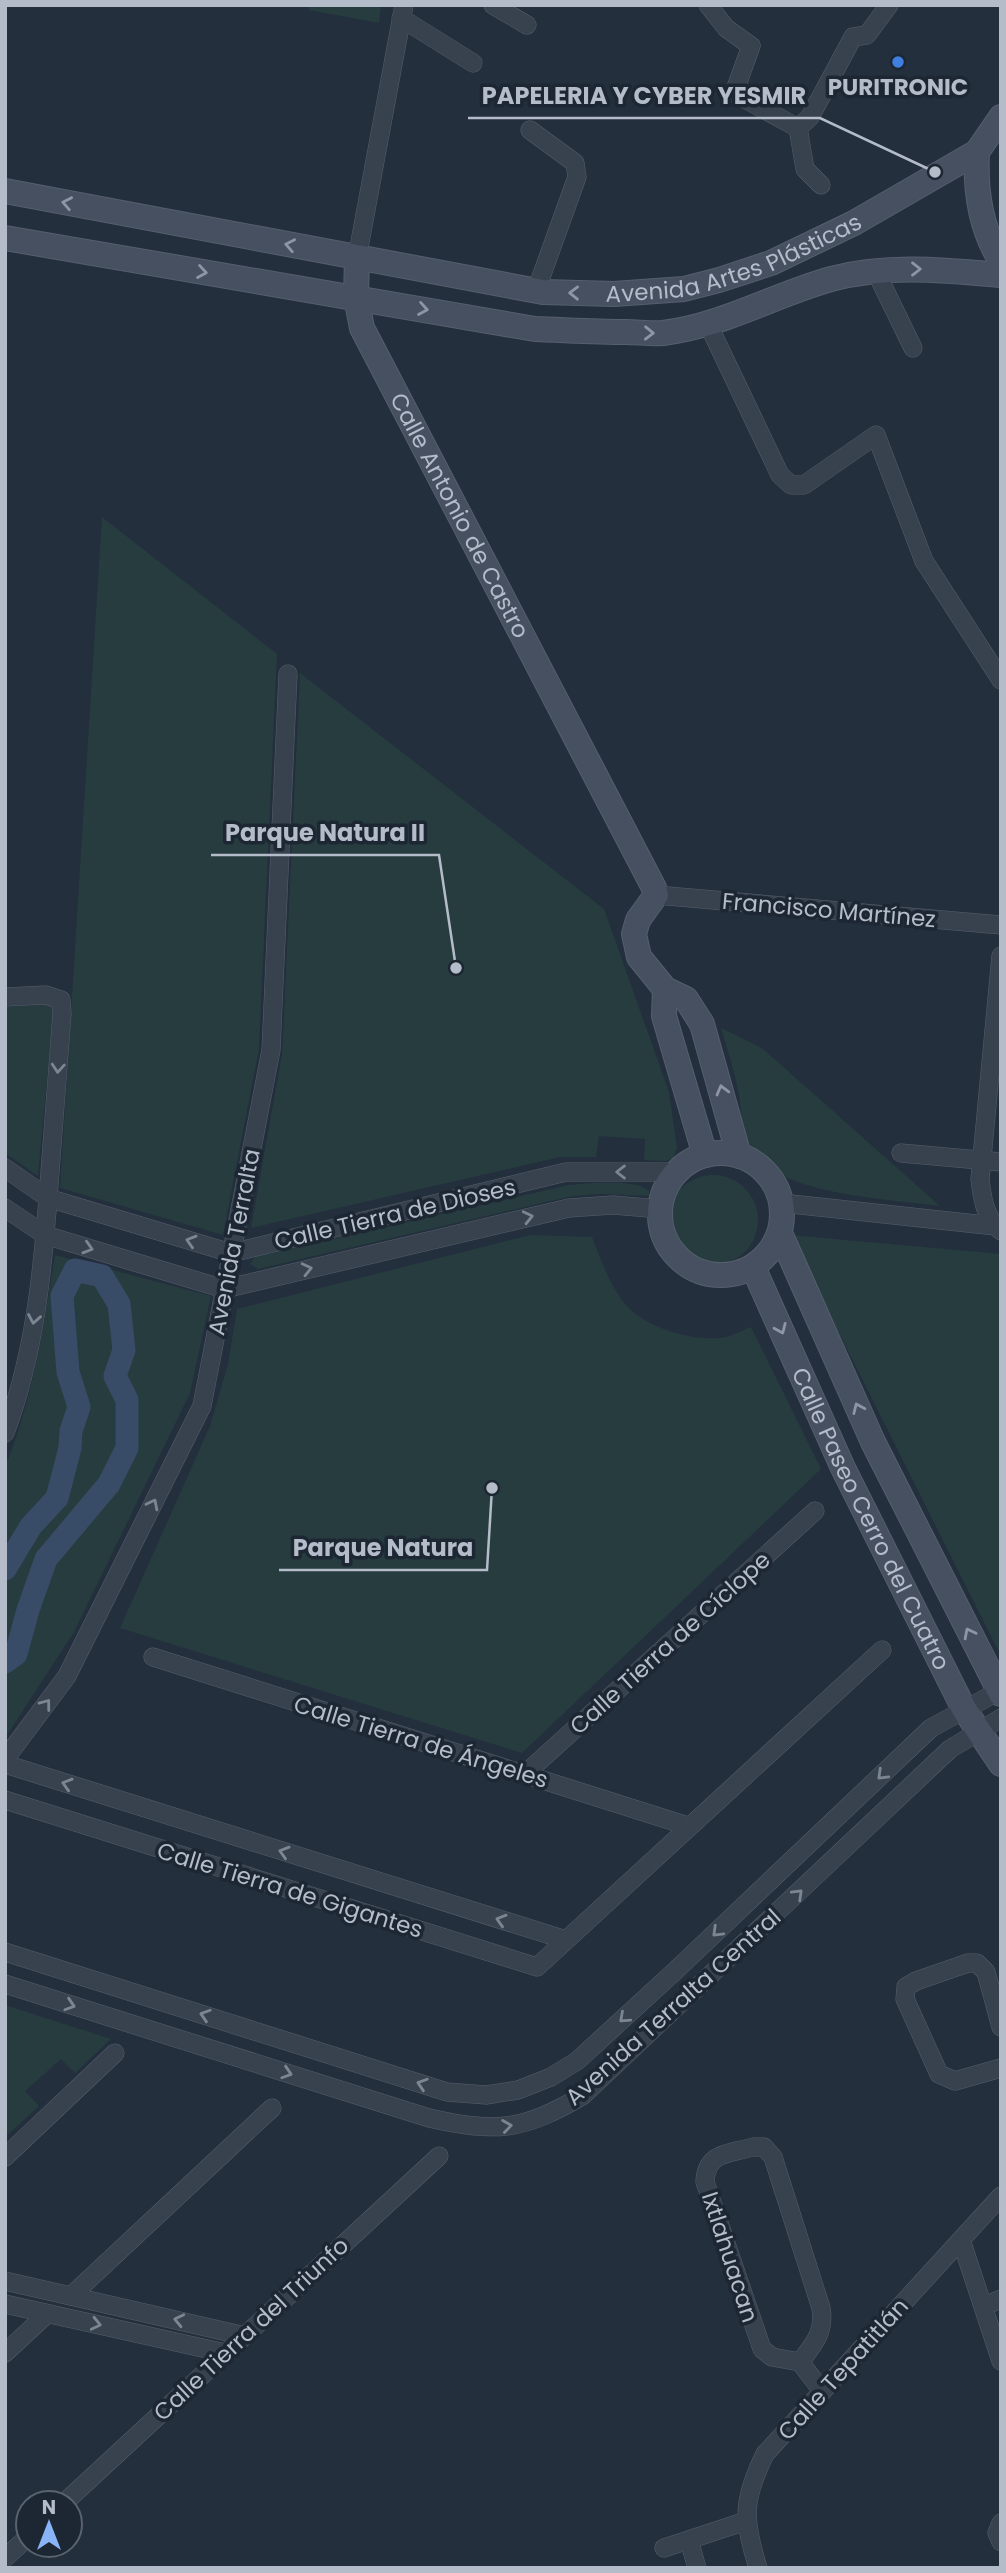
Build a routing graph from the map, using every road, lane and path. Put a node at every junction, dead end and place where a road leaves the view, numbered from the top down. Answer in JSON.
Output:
{"nodes":[{"id":1,"x":493,"y":5,"type":"edge"},
{"id":2,"x":708,"y":5,"type":"edge"},
{"id":3,"x":889,"y":5,"type":"edge"},
{"id":4,"x":403,"y":12,"type":"edge"},
{"id":5,"x":527,"y":25,"type":"dead end"},
{"id":6,"x":473,"y":63,"type":"dead end"},
{"id":7,"x":1001,"y":117,"type":"edge"},
{"id":8,"x":798,"y":128,"type":"junction"},
{"id":9,"x":530,"y":130,"type":"dead end"},
{"id":10,"x":977,"y":152,"type":"junction"},
{"id":11,"x":821,"y":185,"type":"dead end"},
{"id":12,"x":5,"y":191,"type":"edge"},
{"id":13,"x":5,"y":238,"type":"edge"},
{"id":14,"x":357,"y":258,"type":"junction"},
{"id":15,"x":1001,"y":261,"type":"edge"},
{"id":16,"x":876,"y":272,"type":"junction"},
{"id":17,"x":1001,"y":275,"type":"edge"},
{"id":18,"x":536,"y":291,"type":"junction"},
{"id":19,"x":356,"y":298,"type":"junction"},
{"id":20,"x":708,"y":324,"type":"junction"},
{"id":21,"x":913,"y":348,"type":"dead end"},
{"id":22,"x":288,"y":674,"type":"dead end"},
{"id":23,"x":1001,"y":680,"type":"edge"},
{"id":24,"x":656,"y":895,"type":"junction"},
{"id":25,"x":1001,"y":925,"type":"edge"},
{"id":26,"x":1001,"y":956,"type":"edge"},
{"id":27,"x":665,"y":989,"type":"junction"},
{"id":28,"x":5,"y":997,"type":"edge"},
{"id":29,"x":901,"y":1153,"type":"dead end"},
{"id":30,"x":705,"y":1156,"type":"junction"},
{"id":31,"x":739,"y":1156,"type":"junction"},
{"id":32,"x":982,"y":1160,"type":"junction"},
{"id":33,"x":1001,"y":1162,"type":"edge"},
{"id":34,"x":5,"y":1168,"type":"edge"},
{"id":35,"x":677,"y":1172,"type":"junction"},
{"id":36,"x":48,"y":1198,"type":"junction"},
{"id":37,"x":782,"y":1203,"type":"junction"},
{"id":38,"x":5,"y":1208,"type":"edge"},
{"id":39,"x":660,"y":1209,"type":"junction"},
{"id":40,"x":998,"y":1228,"type":"edge"},
{"id":41,"x":780,"y":1233,"type":"junction"},
{"id":42,"x":45,"y":1235,"type":"junction"},
{"id":43,"x":231,"y":1253,"type":"junction"},
{"id":44,"x":753,"y":1267,"type":"junction"},
{"id":45,"x":224,"y":1289,"type":"junction"},
{"id":46,"x":5,"y":1433,"type":"edge"},
{"id":47,"x":873,"y":1442,"type":"junction"},
{"id":48,"x":843,"y":1468,"type":"junction"},
{"id":49,"x":816,"y":1511,"type":"dead end"},
{"id":50,"x":882,"y":1650,"type":"dead end"},
{"id":51,"x":153,"y":1657,"type":"dead end"},
{"id":52,"x":1000,"y":1693,"type":"edge"},
{"id":53,"x":964,"y":1709,"type":"junction"},
{"id":54,"x":1001,"y":1718,"type":"edge"},
{"id":55,"x":978,"y":1731,"type":"junction"},
{"id":56,"x":5,"y":1759,"type":"edge"},
{"id":57,"x":5,"y":1764,"type":"edge"},
{"id":58,"x":1001,"y":1765,"type":"edge"},
{"id":59,"x":525,"y":1774,"type":"junction"},
{"id":60,"x":5,"y":1800,"type":"edge"},
{"id":61,"x":688,"y":1826,"type":"junction"},
{"id":62,"x":566,"y":1940,"type":"junction"},
{"id":63,"x":5,"y":1952,"type":"edge"},
{"id":64,"x":674,"y":1972,"type":"junction"},
{"id":65,"x":5,"y":1984,"type":"edge"},
{"id":66,"x":695,"y":1992,"type":"junction"},
{"id":67,"x":1001,"y":2027,"type":"edge"},
{"id":68,"x":116,"y":2053,"type":"dead end"},
{"id":69,"x":1001,"y":2068,"type":"edge"},
{"id":70,"x":272,"y":2108,"type":"dead end"},
{"id":71,"x":439,"y":2156,"type":"dead end"},
{"id":72,"x":5,"y":2157,"type":"edge"},
{"id":73,"x":1001,"y":2196,"type":"edge"},
{"id":74,"x":961,"y":2240,"type":"junction"},
{"id":75,"x":5,"y":2281,"type":"edge"},
{"id":76,"x":71,"y":2296,"type":"junction"},
{"id":77,"x":993,"y":2302,"type":"edge"},
{"id":78,"x":5,"y":2304,"type":"edge"},
{"id":79,"x":47,"y":2314,"type":"junction"},
{"id":80,"x":245,"y":2336,"type":"junction"},
{"id":81,"x":5,"y":2353,"type":"edge"},
{"id":82,"x":225,"y":2353,"type":"junction"},
{"id":83,"x":1001,"y":2361,"type":"edge"},
{"id":84,"x":800,"y":2362,"type":"junction"},
{"id":85,"x":822,"y":2392,"type":"junction"},
{"id":86,"x":79,"y":2489,"type":"edge"},
{"id":87,"x":746,"y":2521,"type":"junction"},
{"id":88,"x":1001,"y":2523,"type":"edge"},
{"id":89,"x":689,"y":2540,"type":"junction"},
{"id":90,"x":1001,"y":2542,"type":"edge"},
{"id":91,"x":664,"y":2548,"type":"dead end"},
{"id":92,"x":698,"y":2568,"type":"edge"},
{"id":93,"x":758,"y":2568,"type":"edge"}],
"edges":[{"from":1,"to":5,"type":"street"},
{"from":2,"to":8,"type":"street"},
{"from":3,"to":8,"type":"street"},
{"from":4,"to":6,"type":"street"},
{"from":4,"to":14,"type":"street","name":"Calle Antonio de Castro"},
{"from":7,"to":10,"type":"street"},
{"from":8,"to":11,"type":"street"},
{"from":9,"to":18,"type":"street"},
{"from":10,"to":15,"type":"street"},
{"from":10,"to":18,"type":"street","name":"Avenida Artes Plásticas","one_way":true},
{"from":14,"to":12,"type":"street","name":"Avenida Artes Plásticas","one_way":true},
{"from":13,"to":19,"type":"street","name":"Avenida Artes Plásticas","one_way":true},
{"from":14,"to":18,"type":"street","name":"Avenida Artes Plásticas"},
{"from":14,"to":19,"type":"street","name":"Calle Antonio de Castro"},
{"from":16,"to":17,"type":"street","name":"Avenida Artes Plásticas","one_way":true},
{"from":16,"to":20,"type":"street","name":"Avenida Artes Plásticas"},
{"from":16,"to":21,"type":"street"},
{"from":19,"to":20,"type":"street","name":"Avenida Artes Plásticas","one_way":true},
{"from":19,"to":24,"type":"street","name":"Calle Antonio de Castro"},
{"from":20,"to":23,"type":"street"},
{"from":22,"to":43,"type":"street","name":"Avenida Terralta"},
{"from":24,"to":25,"type":"street","name":"Francisco Martínez"},
{"from":24,"to":27,"type":"street"},
{"from":26,"to":32,"type":"street"},
{"from":27,"to":30,"type":"street"},
{"from":31,"to":27,"type":"street","one_way":true},
{"from":28,"to":36,"type":"street","one_way":true},
{"from":29,"to":32,"type":"street"},
{"from":30,"to":31,"type":"street"},
{"from":30,"to":35,"type":"street"},
{"from":31,"to":37,"type":"street"},
{"from":32,"to":33,"type":"street"},
{"from":32,"to":40,"type":"street"},
{"from":34,"to":36,"type":"street"},
{"from":35,"to":39,"type":"street"},
{"from":35,"to":43,"type":"street","name":"Calle Tierra de Dioses","one_way":true},
{"from":36,"to":42,"type":"street"},
{"from":43,"to":36,"type":"street","one_way":true},
{"from":37,"to":40,"type":"street"},
{"from":37,"to":41,"type":"street"},
{"from":38,"to":42,"type":"street"},
{"from":39,"to":44,"type":"street"},
{"from":45,"to":39,"type":"street","name":"Calle Tierra de Dioses","one_way":true},
{"from":41,"to":44,"type":"street"},
{"from":47,"to":41,"type":"street","name":"Calle Paseo Cerro del Cuatro","one_way":true},
{"from":42,"to":45,"type":"street","one_way":true},
{"from":42,"to":46,"type":"street","one_way":true},
{"from":43,"to":45,"type":"street","name":"Avenida Terralta"},
{"from":44,"to":48,"type":"street","name":"Calle Paseo Cerro del Cuatro","one_way":true},
{"from":56,"to":45,"type":"street","name":"Avenida Terralta","one_way":true},
{"from":47,"to":48,"type":"street"},
{"from":52,"to":47,"type":"street","name":"Calle Paseo Cerro del Cuatro","one_way":true},
{"from":48,"to":53,"type":"street","name":"Calle Paseo Cerro del Cuatro"},
{"from":49,"to":59,"type":"street","name":"Calle Tierra de Cíclope"},
{"from":50,"to":61,"type":"street","name":"Calle Tierra de Gigantes"},
{"from":51,"to":59,"type":"street","name":"Calle Tierra de Ángeles"},
{"from":52,"to":53,"type":"street","name":"Avenida Terralta Central"},
{"from":53,"to":55,"type":"street","name":"Calle Paseo Cerro del Cuatro"},
{"from":53,"to":64,"type":"street","name":"Avenida Terralta Central","one_way":true},
{"from":54,"to":55,"type":"street","name":"Avenida Terralta Central"},
{"from":55,"to":58,"type":"street","name":"Calle Paseo Cerro del Cuatro"},
{"from":66,"to":55,"type":"street","name":"Avenida Terralta Central","one_way":true},
{"from":62,"to":57,"type":"street","name":"Calle Tierra de Gigantes","one_way":true},
{"from":59,"to":61,"type":"street","name":"Calle Tierra de Ángeles"},
{"from":60,"to":62,"type":"street","name":"Calle Tierra de Gigantes"},
{"from":61,"to":62,"type":"street","name":"Calle Tierra de Gigantes"},
{"from":64,"to":63,"type":"street","name":"Avenida Terralta Central","one_way":true},
{"from":64,"to":66,"type":"street"},
{"from":65,"to":66,"type":"street","name":"Avenida Terralta Central","one_way":true},
{"from":67,"to":69,"type":"street"},
{"from":68,"to":72,"type":"street"},
{"from":70,"to":76,"type":"street"},
{"from":71,"to":80,"type":"street","name":"Calle Tierra del Triunfo"},
{"from":73,"to":74,"type":"street","name":"Calle Tepatitlán"},
{"from":74,"to":77,"type":"street"},
{"from":74,"to":85,"type":"street","name":"Calle Tepatitlán"},
{"from":75,"to":76,"type":"street"},
{"from":80,"to":76,"type":"street","one_way":true},
{"from":77,"to":83,"type":"street"},
{"from":78,"to":79,"type":"street"},
{"from":79,"to":81,"type":"street"},
{"from":79,"to":82,"type":"street","one_way":true},
{"from":80,"to":82,"type":"street","name":"Calle Tierra del Triunfo"},
{"from":82,"to":86,"type":"street","name":"Calle Tierra del Triunfo"},
{"from":84,"to":84,"type":"street","name":"Ixtlahuacan"},
{"from":84,"to":85,"type":"street"},
{"from":85,"to":87,"type":"street","name":"Calle Tepatitlán"},
{"from":87,"to":89,"type":"street"},
{"from":87,"to":93,"type":"street","name":"Calle Tepatitlán"},
{"from":88,"to":90,"type":"street"},
{"from":89,"to":91,"type":"street"},
{"from":89,"to":92,"type":"street"}]}
